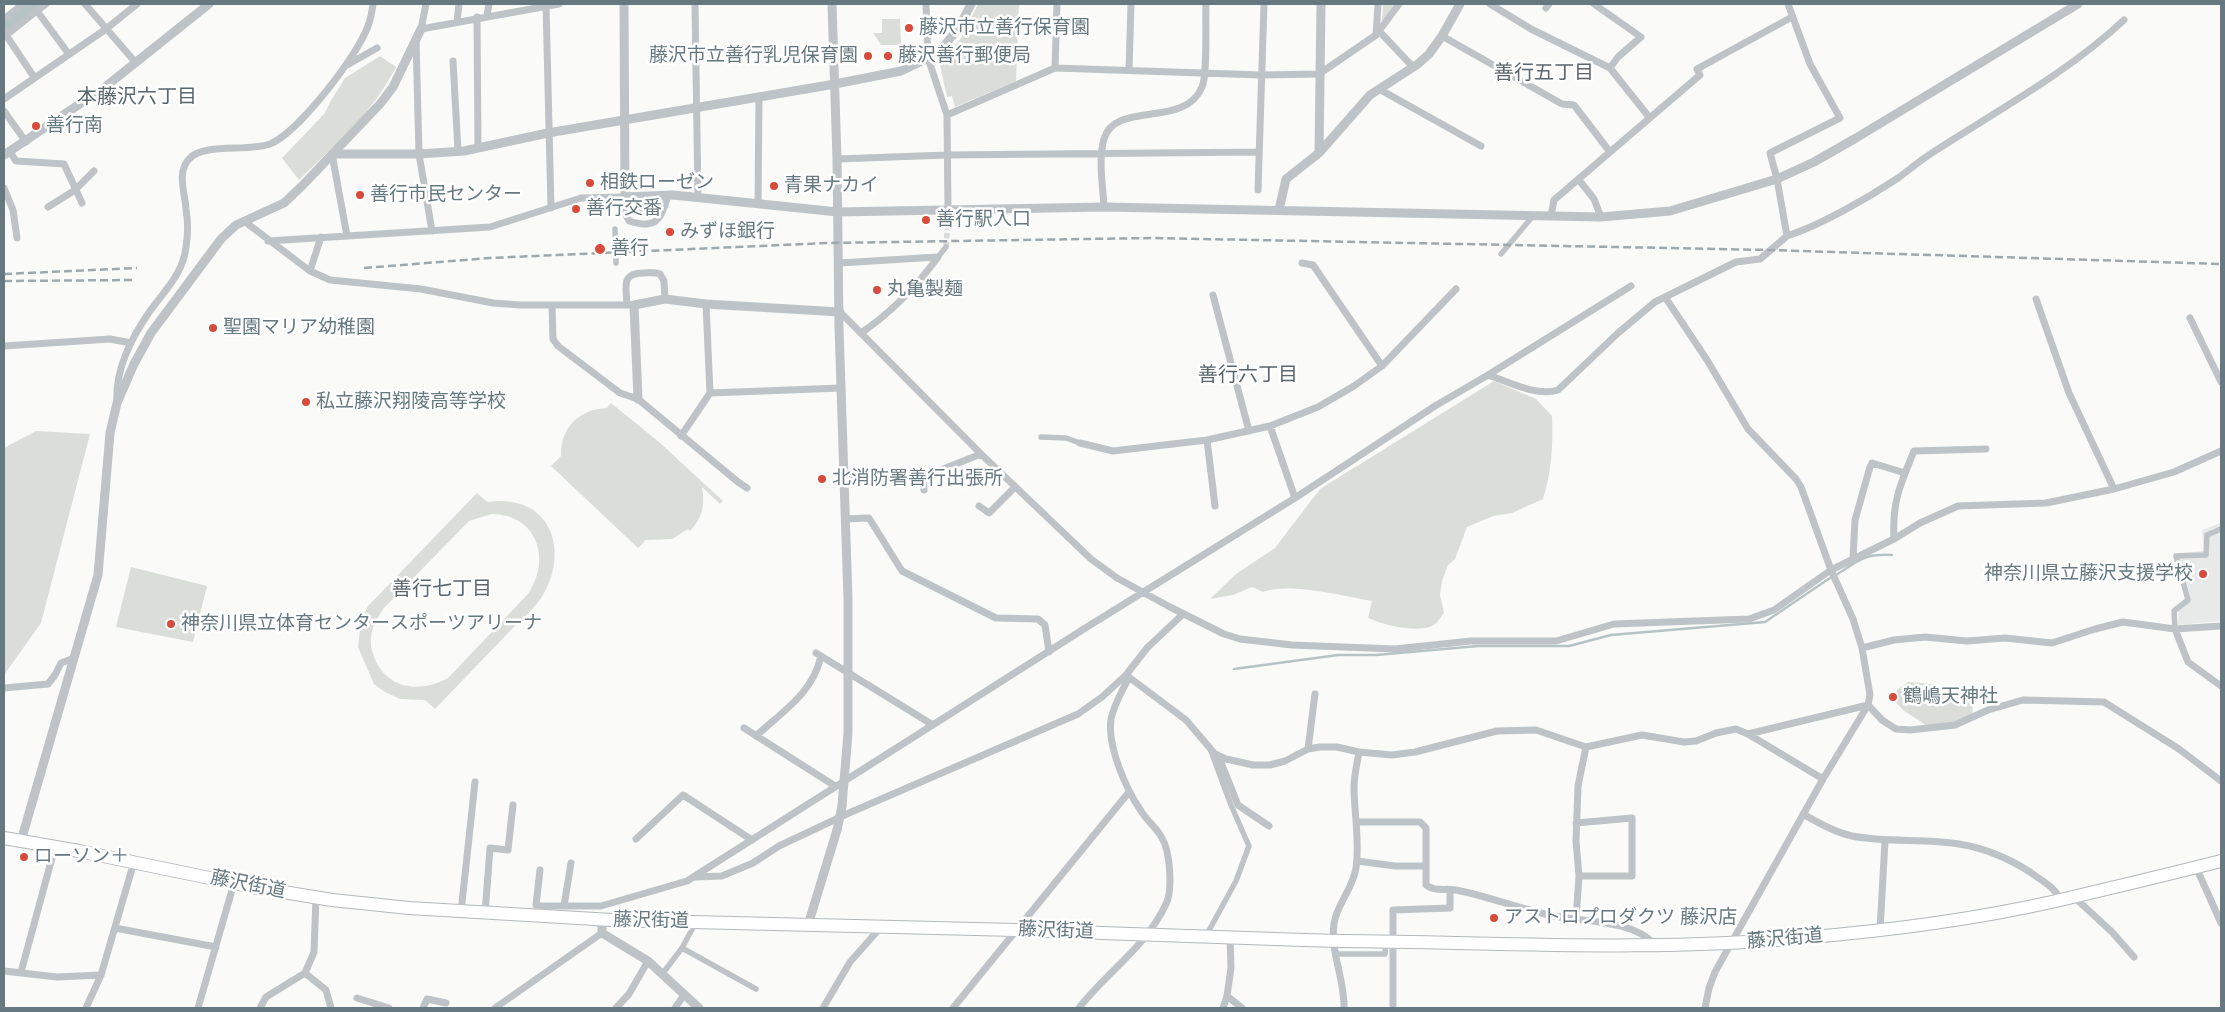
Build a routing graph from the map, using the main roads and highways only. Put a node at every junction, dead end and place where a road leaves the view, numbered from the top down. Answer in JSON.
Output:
{"nodes":[{"id":1,"x":4,"y":838,"type":"edge"},
{"id":2,"x":2221,"y":861,"type":"edge"}],
"edges":[{"from":1,"to":2,"type":"highway","name":"藤沢街道","bridge":true}]}
